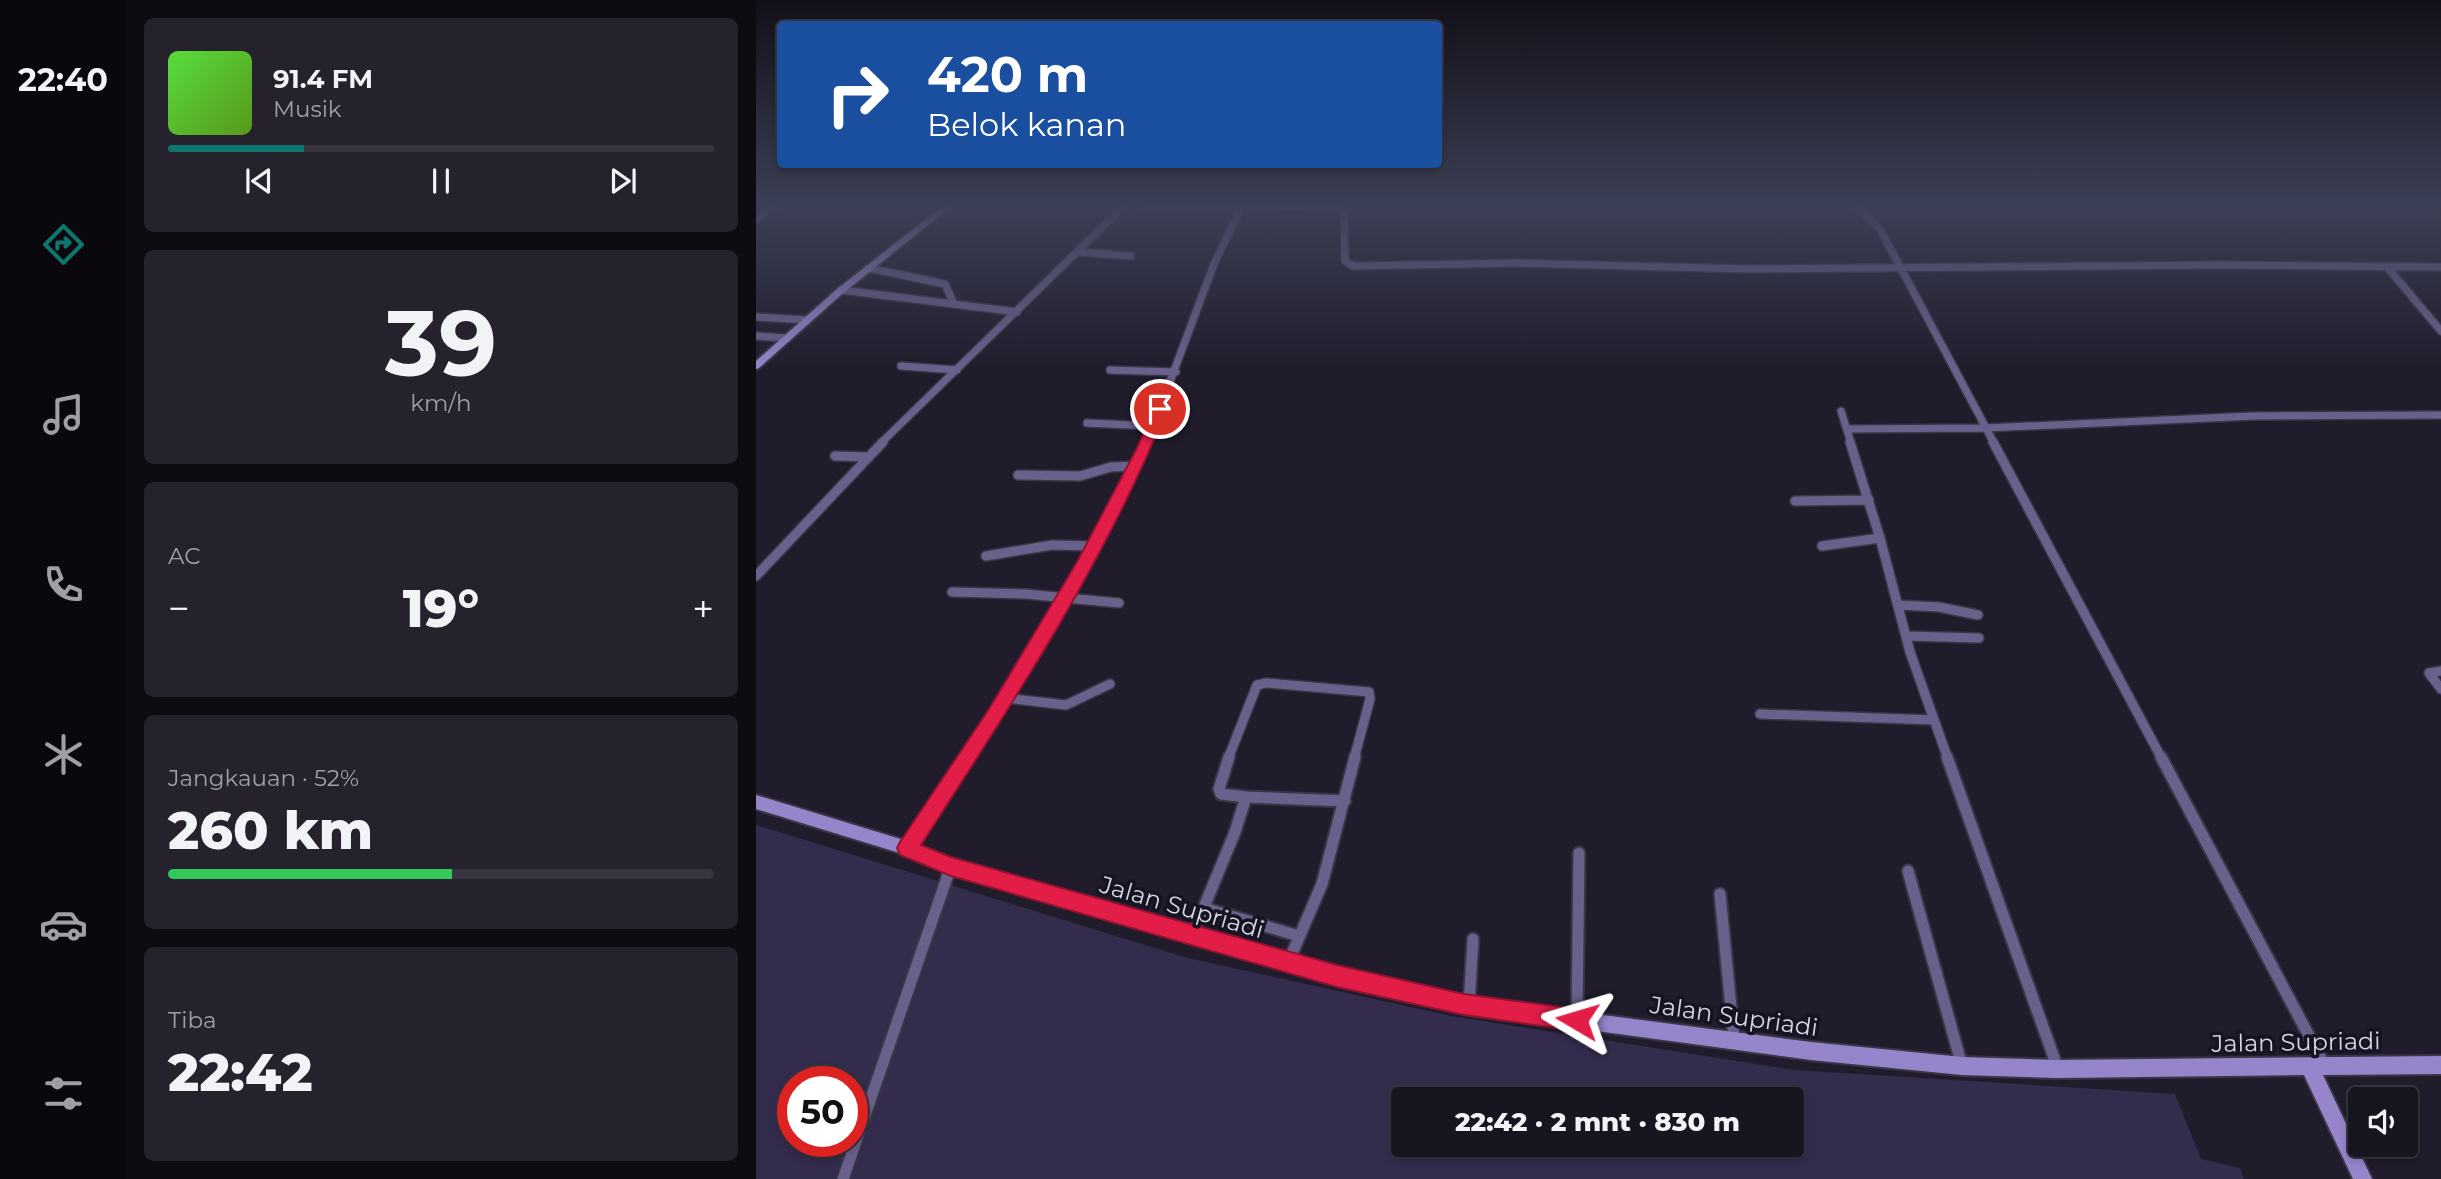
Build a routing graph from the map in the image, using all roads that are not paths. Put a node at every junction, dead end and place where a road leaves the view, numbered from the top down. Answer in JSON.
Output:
{"nodes":[{"id":1,"x":878,"y":260,"type":"edge"},
{"id":2,"x":1071,"y":260,"type":"edge"},
{"id":3,"x":1215,"y":260,"type":"edge"},
{"id":4,"x":1345,"y":260,"type":"edge"},
{"id":5,"x":1895,"y":260,"type":"edge"},
{"id":6,"x":2387,"y":267,"type":"junction"},
{"id":7,"x":2441,"y":267,"type":"edge"},
{"id":8,"x":868,"y":268,"type":"junction"},
{"id":9,"x":1899,"y":268,"type":"junction"},
{"id":10,"x":841,"y":290,"type":"junction"},
{"id":11,"x":954,"y":304,"type":"junction"},
{"id":12,"x":1017,"y":312,"type":"junction"},
{"id":13,"x":757,"y":317,"type":"edge"},
{"id":14,"x":807,"y":320,"type":"junction"},
{"id":15,"x":2441,"y":331,"type":"edge"},
{"id":16,"x":756,"y":336,"type":"edge"},
{"id":17,"x":787,"y":338,"type":"junction"},
{"id":18,"x":756,"y":366,"type":"edge"},
{"id":19,"x":901,"y":366,"type":"dead end"},
{"id":20,"x":957,"y":370,"type":"junction"},
{"id":21,"x":1110,"y":370,"type":"dead end"},
{"id":22,"x":1175,"y":372,"type":"junction"},
{"id":23,"x":1841,"y":411,"type":"dead end"},
{"id":24,"x":2441,"y":415,"type":"edge"},
{"id":25,"x":1087,"y":423,"type":"dead end"},
{"id":26,"x":1153,"y":426,"type":"junction"},
{"id":27,"x":1986,"y":428,"type":"junction"},
{"id":28,"x":1847,"y":429,"type":"junction"},
{"id":29,"x":835,"y":456,"type":"dead end"},
{"id":30,"x":867,"y":457,"type":"junction"},
{"id":31,"x":1135,"y":466,"type":"junction"},
{"id":32,"x":1018,"y":475,"type":"dead end"},
{"id":33,"x":1869,"y":500,"type":"junction"},
{"id":34,"x":1795,"y":501,"type":"dead end"},
{"id":35,"x":1880,"y":538,"type":"junction"},
{"id":36,"x":1094,"y":546,"type":"junction"},
{"id":37,"x":1822,"y":546,"type":"dead end"},
{"id":38,"x":986,"y":556,"type":"dead end"},
{"id":39,"x":756,"y":576,"type":"edge"},
{"id":40,"x":952,"y":592,"type":"dead end"},
{"id":41,"x":1064,"y":598,"type":"junction"},
{"id":42,"x":1119,"y":603,"type":"dead end"},
{"id":43,"x":1898,"y":605,"type":"junction"},
{"id":44,"x":1978,"y":615,"type":"dead end"},
{"id":45,"x":1906,"y":636,"type":"junction"},
{"id":46,"x":1979,"y":638,"type":"dead end"},
{"id":47,"x":2441,"y":671,"type":"edge"},
{"id":48,"x":1110,"y":684,"type":"dead end"},
{"id":49,"x":2441,"y":689,"type":"edge"},
{"id":50,"x":1006,"y":698,"type":"junction"},
{"id":51,"x":1760,"y":714,"type":"dead end"},
{"id":52,"x":1934,"y":720,"type":"junction"},
{"id":53,"x":1246,"y":797,"type":"junction"},
{"id":54,"x":1345,"y":801,"type":"junction"},
{"id":55,"x":756,"y":802,"type":"edge"},
{"id":56,"x":907,"y":848,"type":"junction"},
{"id":57,"x":1579,"y":853,"type":"dead end"},
{"id":58,"x":951,"y":866,"type":"junction"},
{"id":59,"x":1908,"y":871,"type":"dead end"},
{"id":60,"x":1720,"y":894,"type":"dead end"},
{"id":61,"x":1204,"y":908,"type":"junction"},
{"id":62,"x":1192,"y":936,"type":"junction"},
{"id":63,"x":1299,"y":936,"type":"junction"},
{"id":64,"x":1473,"y":939,"type":"dead end"},
{"id":65,"x":1288,"y":963,"type":"junction"},
{"id":66,"x":1469,"y":1005,"type":"junction"},
{"id":67,"x":1577,"y":1020,"type":"junction"},
{"id":68,"x":1734,"y":1039,"type":"junction"},
{"id":69,"x":2441,"y":1065,"type":"edge"},
{"id":70,"x":1962,"y":1066,"type":"junction"},
{"id":71,"x":2317,"y":1066,"type":"junction"},
{"id":72,"x":2058,"y":1069,"type":"junction"},
{"id":73,"x":842,"y":1179,"type":"edge"},
{"id":74,"x":2363,"y":1179,"type":"edge"}],
"edges":[{"from":1,"to":8,"type":"main road"},
{"from":2,"to":12,"type":"street"},
{"from":3,"to":22,"type":"street"},
{"from":4,"to":9,"type":"street"},
{"from":5,"to":9,"type":"street"},
{"from":6,"to":7,"type":"street"},
{"from":6,"to":9,"type":"street"},
{"from":6,"to":15,"type":"street"},
{"from":8,"to":10,"type":"main road"},
{"from":8,"to":11,"type":"street"},
{"from":9,"to":27,"type":"street"},
{"from":10,"to":11,"type":"street"},
{"from":10,"to":14,"type":"main road"},
{"from":11,"to":12,"type":"street"},
{"from":12,"to":20,"type":"street"},
{"from":13,"to":14,"type":"street"},
{"from":14,"to":17,"type":"main road"},
{"from":16,"to":17,"type":"street"},
{"from":17,"to":18,"type":"main road"},
{"from":19,"to":20,"type":"street"},
{"from":20,"to":30,"type":"street"},
{"from":21,"to":22,"type":"street"},
{"from":22,"to":26,"type":"street"},
{"from":23,"to":28,"type":"street"},
{"from":24,"to":27,"type":"street"},
{"from":25,"to":26,"type":"street"},
{"from":26,"to":31,"type":"street"},
{"from":27,"to":28,"type":"street"},
{"from":27,"to":71,"type":"street"},
{"from":28,"to":33,"type":"street"},
{"from":29,"to":30,"type":"street"},
{"from":30,"to":39,"type":"street"},
{"from":31,"to":32,"type":"street"},
{"from":31,"to":36,"type":"street"},
{"from":33,"to":34,"type":"street"},
{"from":33,"to":35,"type":"street"},
{"from":35,"to":37,"type":"street"},
{"from":35,"to":43,"type":"street"},
{"from":36,"to":38,"type":"street"},
{"from":36,"to":41,"type":"street"},
{"from":40,"to":41,"type":"street"},
{"from":41,"to":42,"type":"street"},
{"from":41,"to":50,"type":"street"},
{"from":43,"to":44,"type":"street"},
{"from":43,"to":45,"type":"street"},
{"from":45,"to":46,"type":"street"},
{"from":45,"to":52,"type":"street"},
{"from":47,"to":49,"type":"street"},
{"from":48,"to":50,"type":"street"},
{"from":50,"to":56,"type":"street"},
{"from":51,"to":52,"type":"street"},
{"from":52,"to":72,"type":"street"},
{"from":53,"to":54,"type":"street"},
{"from":53,"to":54,"type":"street"},
{"from":53,"to":61,"type":"street"},
{"from":54,"to":63,"type":"street"},
{"from":55,"to":56,"type":"main road","name":"Jalan Supriadi"},
{"from":56,"to":58,"type":"main road","name":"Jalan Supriadi"},
{"from":57,"to":67,"type":"street"},
{"from":58,"to":62,"type":"main road","name":"Jalan Supriadi"},
{"from":58,"to":73,"type":"street"},
{"from":59,"to":70,"type":"street"},
{"from":60,"to":68,"type":"street"},
{"from":61,"to":62,"type":"street"},
{"from":61,"to":63,"type":"street"},
{"from":62,"to":65,"type":"main road","name":"Jalan Supriadi"},
{"from":63,"to":65,"type":"street"},
{"from":64,"to":66,"type":"street"},
{"from":65,"to":66,"type":"main road","name":"Jalan Supriadi"},
{"from":66,"to":67,"type":"main road","name":"Jalan Supriadi"},
{"from":67,"to":68,"type":"main road","name":"Jalan Supriadi"},
{"from":68,"to":70,"type":"main road","name":"Jalan Supriadi"},
{"from":69,"to":71,"type":"main road","name":"Jalan Supriadi"},
{"from":70,"to":72,"type":"main road","name":"Jalan Supriadi"},
{"from":71,"to":72,"type":"main road","name":"Jalan Supriadi"},
{"from":71,"to":74,"type":"main road"}]}
